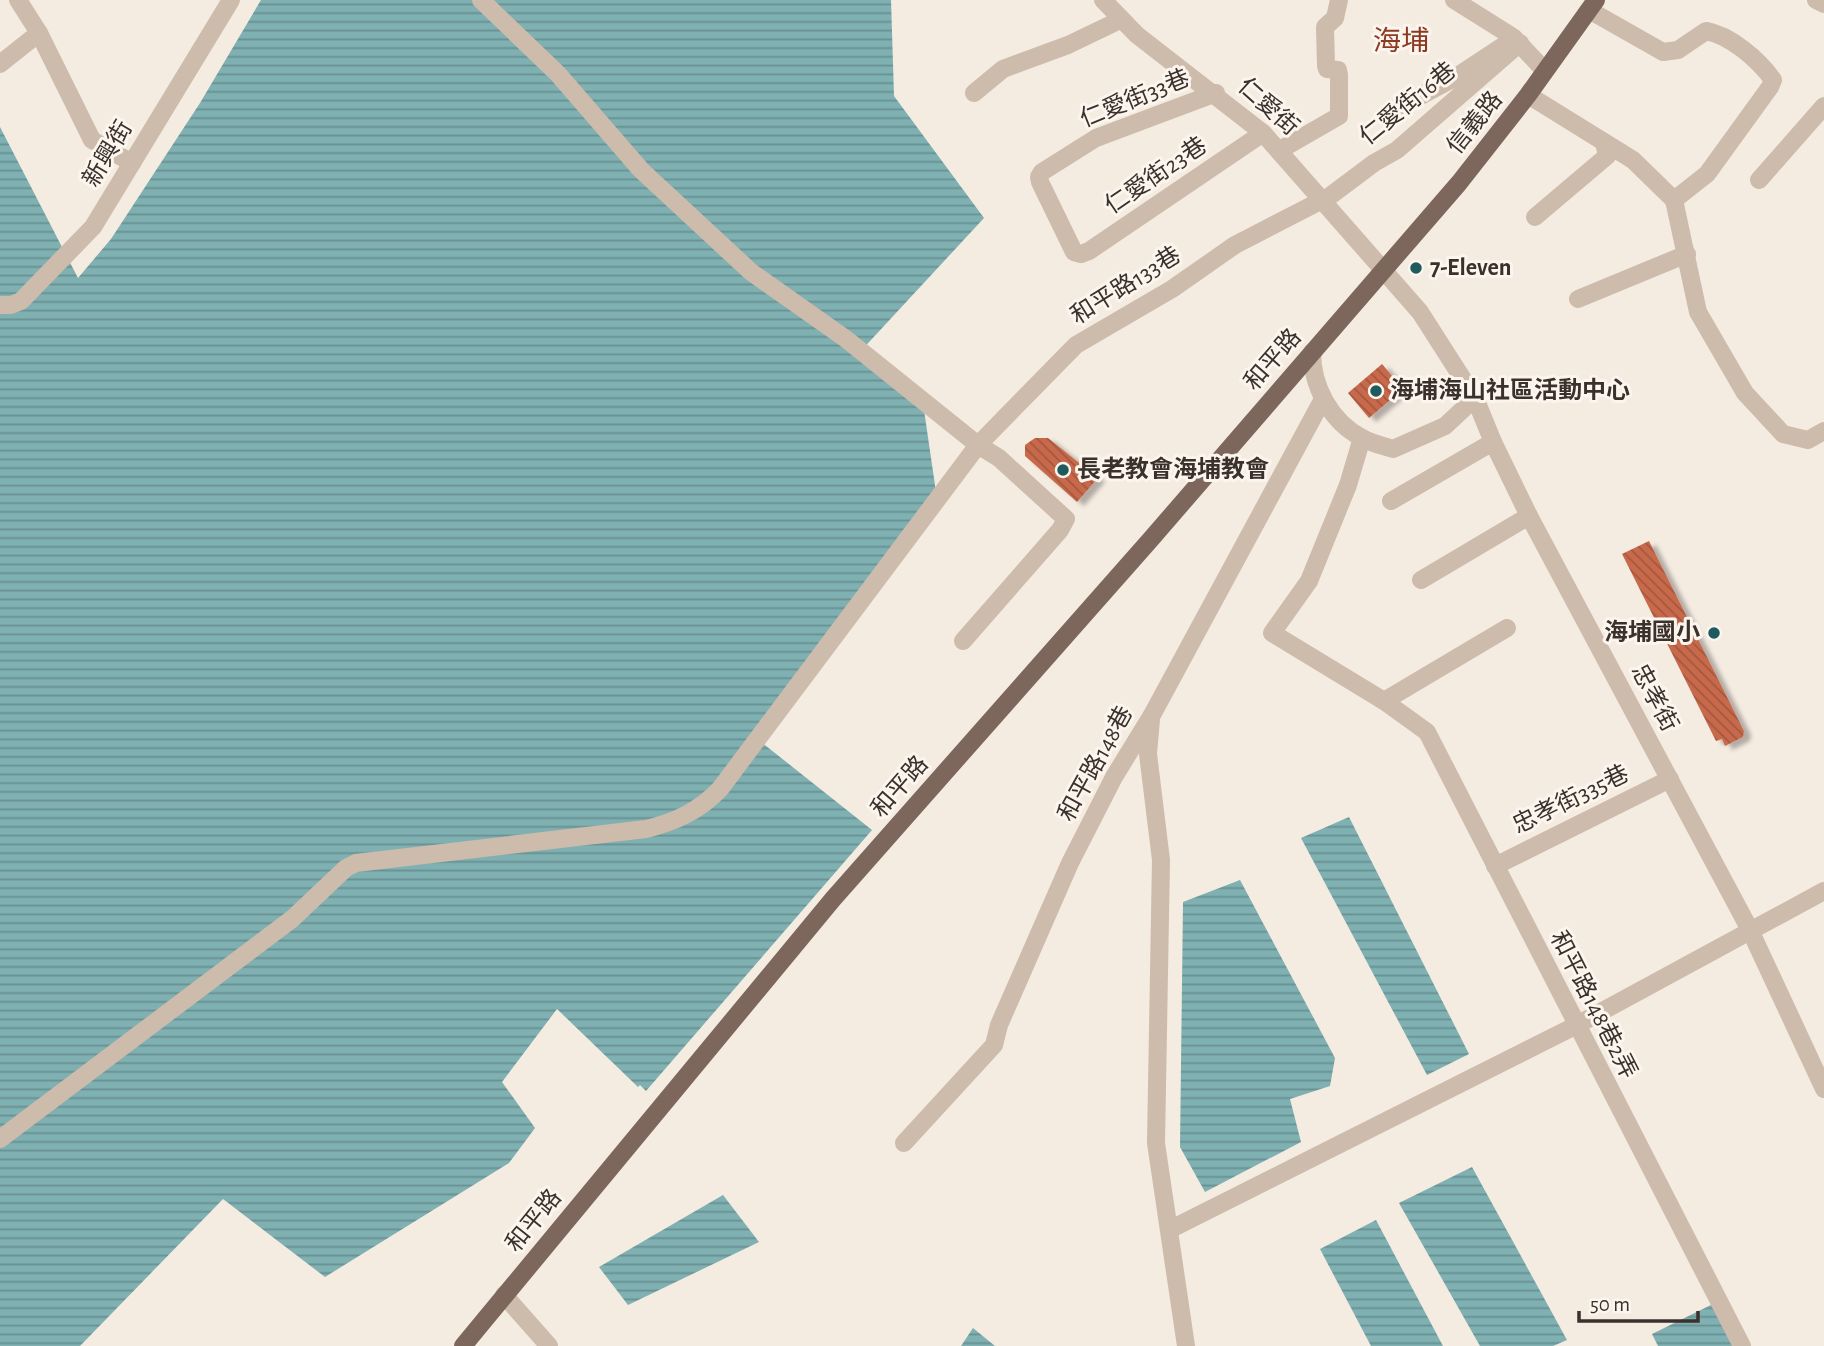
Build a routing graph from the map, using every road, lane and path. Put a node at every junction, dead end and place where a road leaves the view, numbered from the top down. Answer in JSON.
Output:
{"nodes":[{"id":1,"x":18,"y":0,"type":"edge"},
{"id":2,"x":231,"y":0,"type":"edge"},
{"id":3,"x":481,"y":0,"type":"edge"},
{"id":4,"x":1102,"y":0,"type":"edge"},
{"id":5,"x":1339,"y":0,"type":"edge"},
{"id":6,"x":1454,"y":0,"type":"edge"},
{"id":7,"x":1816,"y":0,"type":"edge"},
{"id":8,"x":1824,"y":4,"type":"edge"},
{"id":9,"x":1592,"y":5,"type":"edge"},
{"id":10,"x":1120,"y":20,"type":"junction"},
{"id":11,"x":39,"y":33,"type":"junction"},
{"id":12,"x":1516,"y":40,"type":"junction"},
{"id":13,"x":0,"y":64,"type":"edge"},
{"id":14,"x":1545,"y":70,"type":"junction"},
{"id":15,"x":974,"y":93,"type":"dead end"},
{"id":16,"x":1216,"y":93,"type":"junction"},
{"id":17,"x":1528,"y":95,"type":"junction"},
{"id":18,"x":1824,"y":106,"type":"edge"},
{"id":19,"x":1392,"y":111,"type":"dead end"},
{"id":20,"x":1263,"y":133,"type":"junction"},
{"id":21,"x":1604,"y":142,"type":"junction"},
{"id":22,"x":1280,"y":150,"type":"junction"},
{"id":23,"x":132,"y":163,"type":"junction"},
{"id":24,"x":1759,"y":180,"type":"dead end"},
{"id":25,"x":1323,"y":200,"type":"junction"},
{"id":26,"x":1674,"y":200,"type":"junction"},
{"id":27,"x":1535,"y":217,"type":"dead end"},
{"id":28,"x":1074,"y":252,"type":"joint"},
{"id":29,"x":1687,"y":254,"type":"junction"},
{"id":30,"x":1384,"y":268,"type":"junction"},
{"id":31,"x":1578,"y":299,"type":"dead end"},
{"id":32,"x":0,"y":305,"type":"edge"},
{"id":33,"x":1312,"y":352,"type":"junction"},
{"id":34,"x":1475,"y":398,"type":"junction"},
{"id":35,"x":1323,"y":399,"type":"junction"},
{"id":36,"x":1816,"y":436,"type":"edge"},
{"id":37,"x":1362,"y":438,"type":"junction"},
{"id":38,"x":1493,"y":442,"type":"junction"},
{"id":39,"x":978,"y":445,"type":"junction"},
{"id":40,"x":1391,"y":501,"type":"dead end"},
{"id":41,"x":1530,"y":516,"type":"junction"},
{"id":42,"x":1421,"y":580,"type":"dead end"},
{"id":43,"x":1507,"y":628,"type":"dead end"},
{"id":44,"x":963,"y":641,"type":"dead end"},
{"id":45,"x":1384,"y":701,"type":"junction"},
{"id":46,"x":1152,"y":715,"type":"junction"},
{"id":47,"x":1670,"y":779,"type":"junction"},
{"id":48,"x":1495,"y":866,"type":"junction"},
{"id":49,"x":1824,"y":891,"type":"edge"},
{"id":50,"x":1750,"y":930,"type":"junction"},
{"id":51,"x":1575,"y":1026,"type":"junction"},
{"id":52,"x":1824,"y":1089,"type":"edge"},
{"id":53,"x":0,"y":1139,"type":"edge"},
{"id":54,"x":904,"y":1143,"type":"dead end"},
{"id":55,"x":1171,"y":1229,"type":"junction"},
{"id":56,"x":504,"y":1296,"type":"junction"},
{"id":57,"x":463,"y":1346,"type":"edge"},
{"id":58,"x":549,"y":1346,"type":"edge"},
{"id":59,"x":1186,"y":1346,"type":"edge"},
{"id":60,"x":1742,"y":1346,"type":"edge"}],
"edges":[{"from":1,"to":11,"type":"street"},
{"from":2,"to":23,"type":"street","name":"新興街"},
{"from":3,"to":39,"type":"street"},
{"from":4,"to":10,"type":"street","name":"仁愛街"},
{"from":5,"to":22,"type":"street","name":"仁愛街16巷"},
{"from":6,"to":12,"type":"street"},
{"from":7,"to":8,"type":"street"},
{"from":9,"to":14,"type":"main road","name":"信義路"},
{"from":9,"to":26,"type":"street"},
{"from":10,"to":15,"type":"street"},
{"from":10,"to":16,"type":"street","name":"仁愛街"},
{"from":11,"to":13,"type":"street"},
{"from":11,"to":23,"type":"street"},
{"from":12,"to":14,"type":"street"},
{"from":12,"to":19,"type":"street"},
{"from":12,"to":25,"type":"street","name":"仁愛街16巷"},
{"from":14,"to":17,"type":"main road","name":"信義路"},
{"from":16,"to":20,"type":"street","name":"仁愛街"},
{"from":16,"to":28,"type":"street","name":"仁愛街33巷"},
{"from":17,"to":21,"type":"street"},
{"from":17,"to":30,"type":"main road","name":"信義路"},
{"from":18,"to":24,"type":"street"},
{"from":20,"to":22,"type":"street","name":"仁愛街"},
{"from":20,"to":28,"type":"street","name":"仁愛街23巷"},
{"from":21,"to":26,"type":"street"},
{"from":21,"to":27,"type":"street"},
{"from":22,"to":25,"type":"street","name":"仁愛街"},
{"from":23,"to":32,"type":"street","name":"新興街"},
{"from":25,"to":30,"type":"street","name":"仁愛街"},
{"from":25,"to":39,"type":"street","name":"和平路133巷"},
{"from":26,"to":29,"type":"street"},
{"from":29,"to":31,"type":"street"},
{"from":29,"to":36,"type":"street"},
{"from":30,"to":33,"type":"main road","name":"和平路"},
{"from":30,"to":34,"type":"street","name":"忠孝街"},
{"from":33,"to":35,"type":"street"},
{"from":33,"to":56,"type":"main road","name":"和平路"},
{"from":34,"to":37,"type":"street"},
{"from":34,"to":38,"type":"street","name":"忠孝街"},
{"from":35,"to":37,"type":"street"},
{"from":35,"to":46,"type":"street","name":"和平路148巷"},
{"from":37,"to":45,"type":"street","name":"和平路148巷2弄"},
{"from":38,"to":40,"type":"street"},
{"from":38,"to":41,"type":"street","name":"忠孝街"},
{"from":39,"to":44,"type":"street"},
{"from":39,"to":53,"type":"street","name":"和平路133巷"},
{"from":41,"to":42,"type":"street"},
{"from":41,"to":47,"type":"street","name":"忠孝街"},
{"from":43,"to":45,"type":"street"},
{"from":45,"to":48,"type":"street","name":"和平路148巷2弄"},
{"from":46,"to":54,"type":"street","name":"和平路148巷"},
{"from":46,"to":55,"type":"street"},
{"from":47,"to":48,"type":"street","name":"忠孝街335巷"},
{"from":47,"to":50,"type":"street","name":"忠孝街"},
{"from":48,"to":51,"type":"street","name":"和平路148巷2弄"},
{"from":49,"to":50,"type":"street"},
{"from":50,"to":51,"type":"street"},
{"from":50,"to":52,"type":"street","name":"忠孝街"},
{"from":51,"to":55,"type":"street"},
{"from":51,"to":60,"type":"street","name":"和平路148巷2弄"},
{"from":55,"to":59,"type":"street"},
{"from":56,"to":57,"type":"main road","name":"和平路"},
{"from":56,"to":58,"type":"street"}]}
